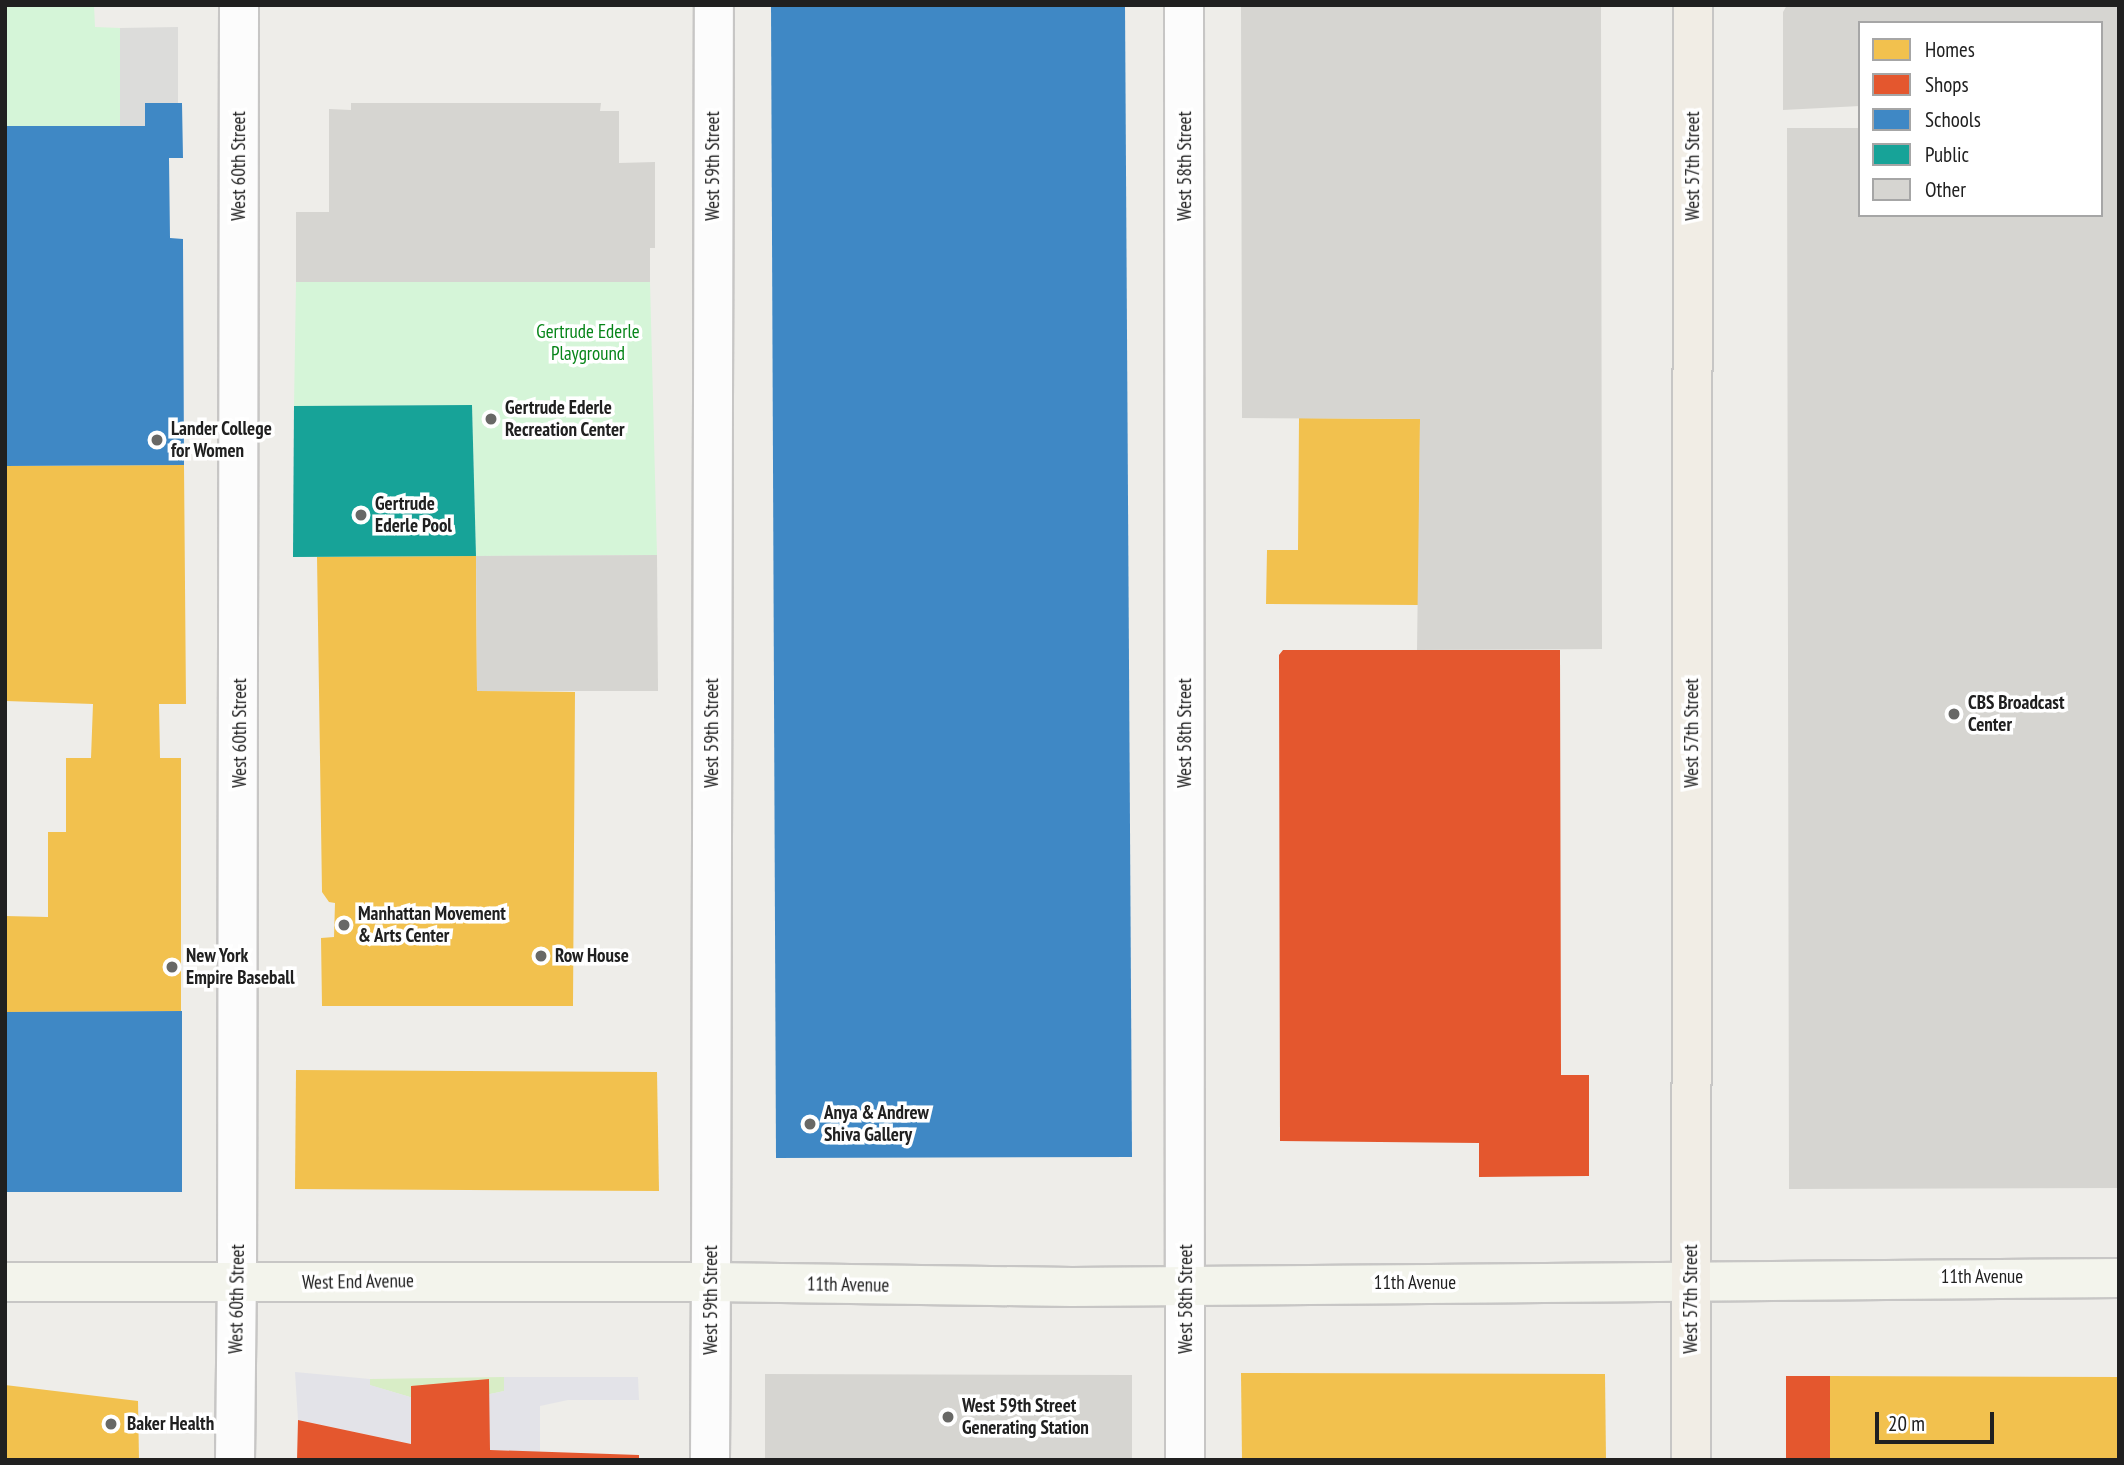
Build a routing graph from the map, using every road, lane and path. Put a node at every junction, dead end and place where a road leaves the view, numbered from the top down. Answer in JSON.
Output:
{"nodes":[{"id":1,"x":239,"y":5,"type":"edge"},
{"id":2,"x":713,"y":5,"type":"edge"},
{"id":3,"x":1184,"y":5,"type":"edge"},
{"id":4,"x":1693,"y":5,"type":"edge"},
{"id":5,"x":2119,"y":1278,"type":"edge"},
{"id":6,"x":1690,"y":1281,"type":"junction"},
{"id":7,"x":5,"y":1282,"type":"edge"},
{"id":8,"x":711,"y":1282,"type":"junction"},
{"id":9,"x":237,"y":1283,"type":"junction"},
{"id":10,"x":1185,"y":1284,"type":"junction"},
{"id":11,"x":235,"y":1460,"type":"edge"},
{"id":12,"x":710,"y":1460,"type":"edge"},
{"id":13,"x":1185,"y":1460,"type":"edge"},
{"id":14,"x":1691,"y":1460,"type":"edge"}],
"edges":[{"from":1,"to":9,"type":"street","name":"West 60th Street"},
{"from":2,"to":8,"type":"street","name":"West 59th Street"},
{"from":3,"to":10,"type":"street","name":"West 58th Street"},
{"from":4,"to":6,"type":"main road","name":"West 57th Street"},
{"from":5,"to":6,"type":"main road","name":"11th Avenue"},
{"from":6,"to":10,"type":"main road","name":"11th Avenue"},
{"from":6,"to":14,"type":"main road","name":"West 57th Street"},
{"from":7,"to":9,"type":"main road","name":"West End Avenue"},
{"from":8,"to":9,"type":"main road","name":"West End Avenue"},
{"from":8,"to":10,"type":"main road","name":"11th Avenue"},
{"from":8,"to":12,"type":"street","name":"West 59th Street"},
{"from":9,"to":11,"type":"street","name":"West 60th Street"},
{"from":10,"to":13,"type":"street","name":"West 58th Street"}]}
